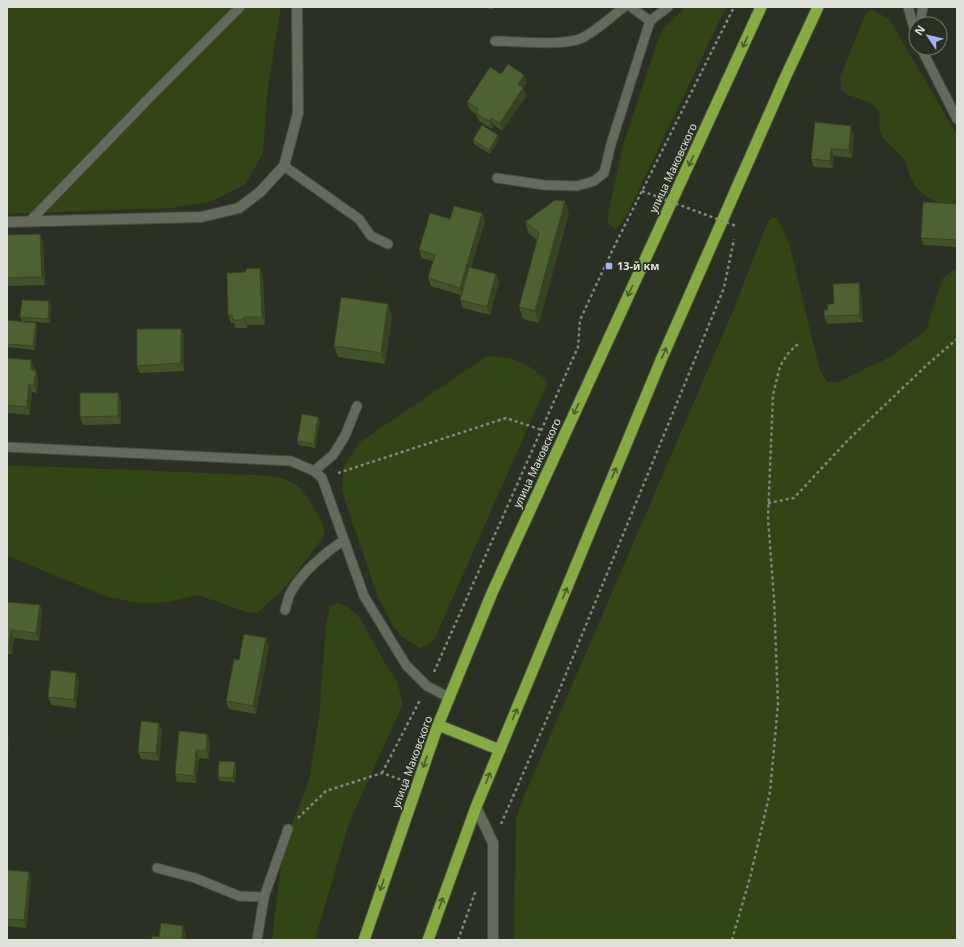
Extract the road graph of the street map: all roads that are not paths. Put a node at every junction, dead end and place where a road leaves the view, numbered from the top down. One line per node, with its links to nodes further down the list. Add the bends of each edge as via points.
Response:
1 (240, 7): 14 (lane)
2 (297, 7): 12 (street, via 298,113)
3 (624, 7): 9 (lane, via 584,38 544,44 530,41)
4 (630, 7): 8 (lane)
5 (668, 7): 8 (lane)
6 (761, 7): 22 (highway, улица Маковского, one-way to 22, via 495,586)
7 (818, 7): 24 (highway, one-way to 7, via 661,360)
8 (650, 22): 13 (lane, via 604,173 594,181 577,186 544,185)
9 (495, 41)
10 (925, 56): 11 (lane)
11 (957, 119)
12 (284, 166): 14 (street, via 260,192 239,208 201,217); 16 (lane, via 359,219 371,236)
13 (497, 178)
14 (30, 221): 15 (street)
15 (7, 222)
16 (388, 244)
17 (357, 406): 19 (lane, via 345,436 333,455)
18 (7, 447): 19 (lane, via 291,462)
19 (314, 471): 20 (lane, via 322,478)
20 (344, 540): 21 (lane, via 326,552 290,592); 22 (lane, via 364,596 406,664 427,686)
21 (285, 610)
22 (450, 698): 23 (highway, улица Маковского)
23 (438, 726): 24 (highway); 30 (highway, улица Маковского, one-way to 30)
24 (500, 750): 25 (highway, one-way to 24)
25 (476, 807): 31 (highway, one-way to 25); 32 (street, via 493,843)
26 (288, 829): 28 (lane)
27 (157, 868): 28 (lane, via 195,878 239,896)
28 (264, 897): 29 (lane)
29 (257, 940)
30 (364, 940)
31 (428, 940)
32 (493, 940)

